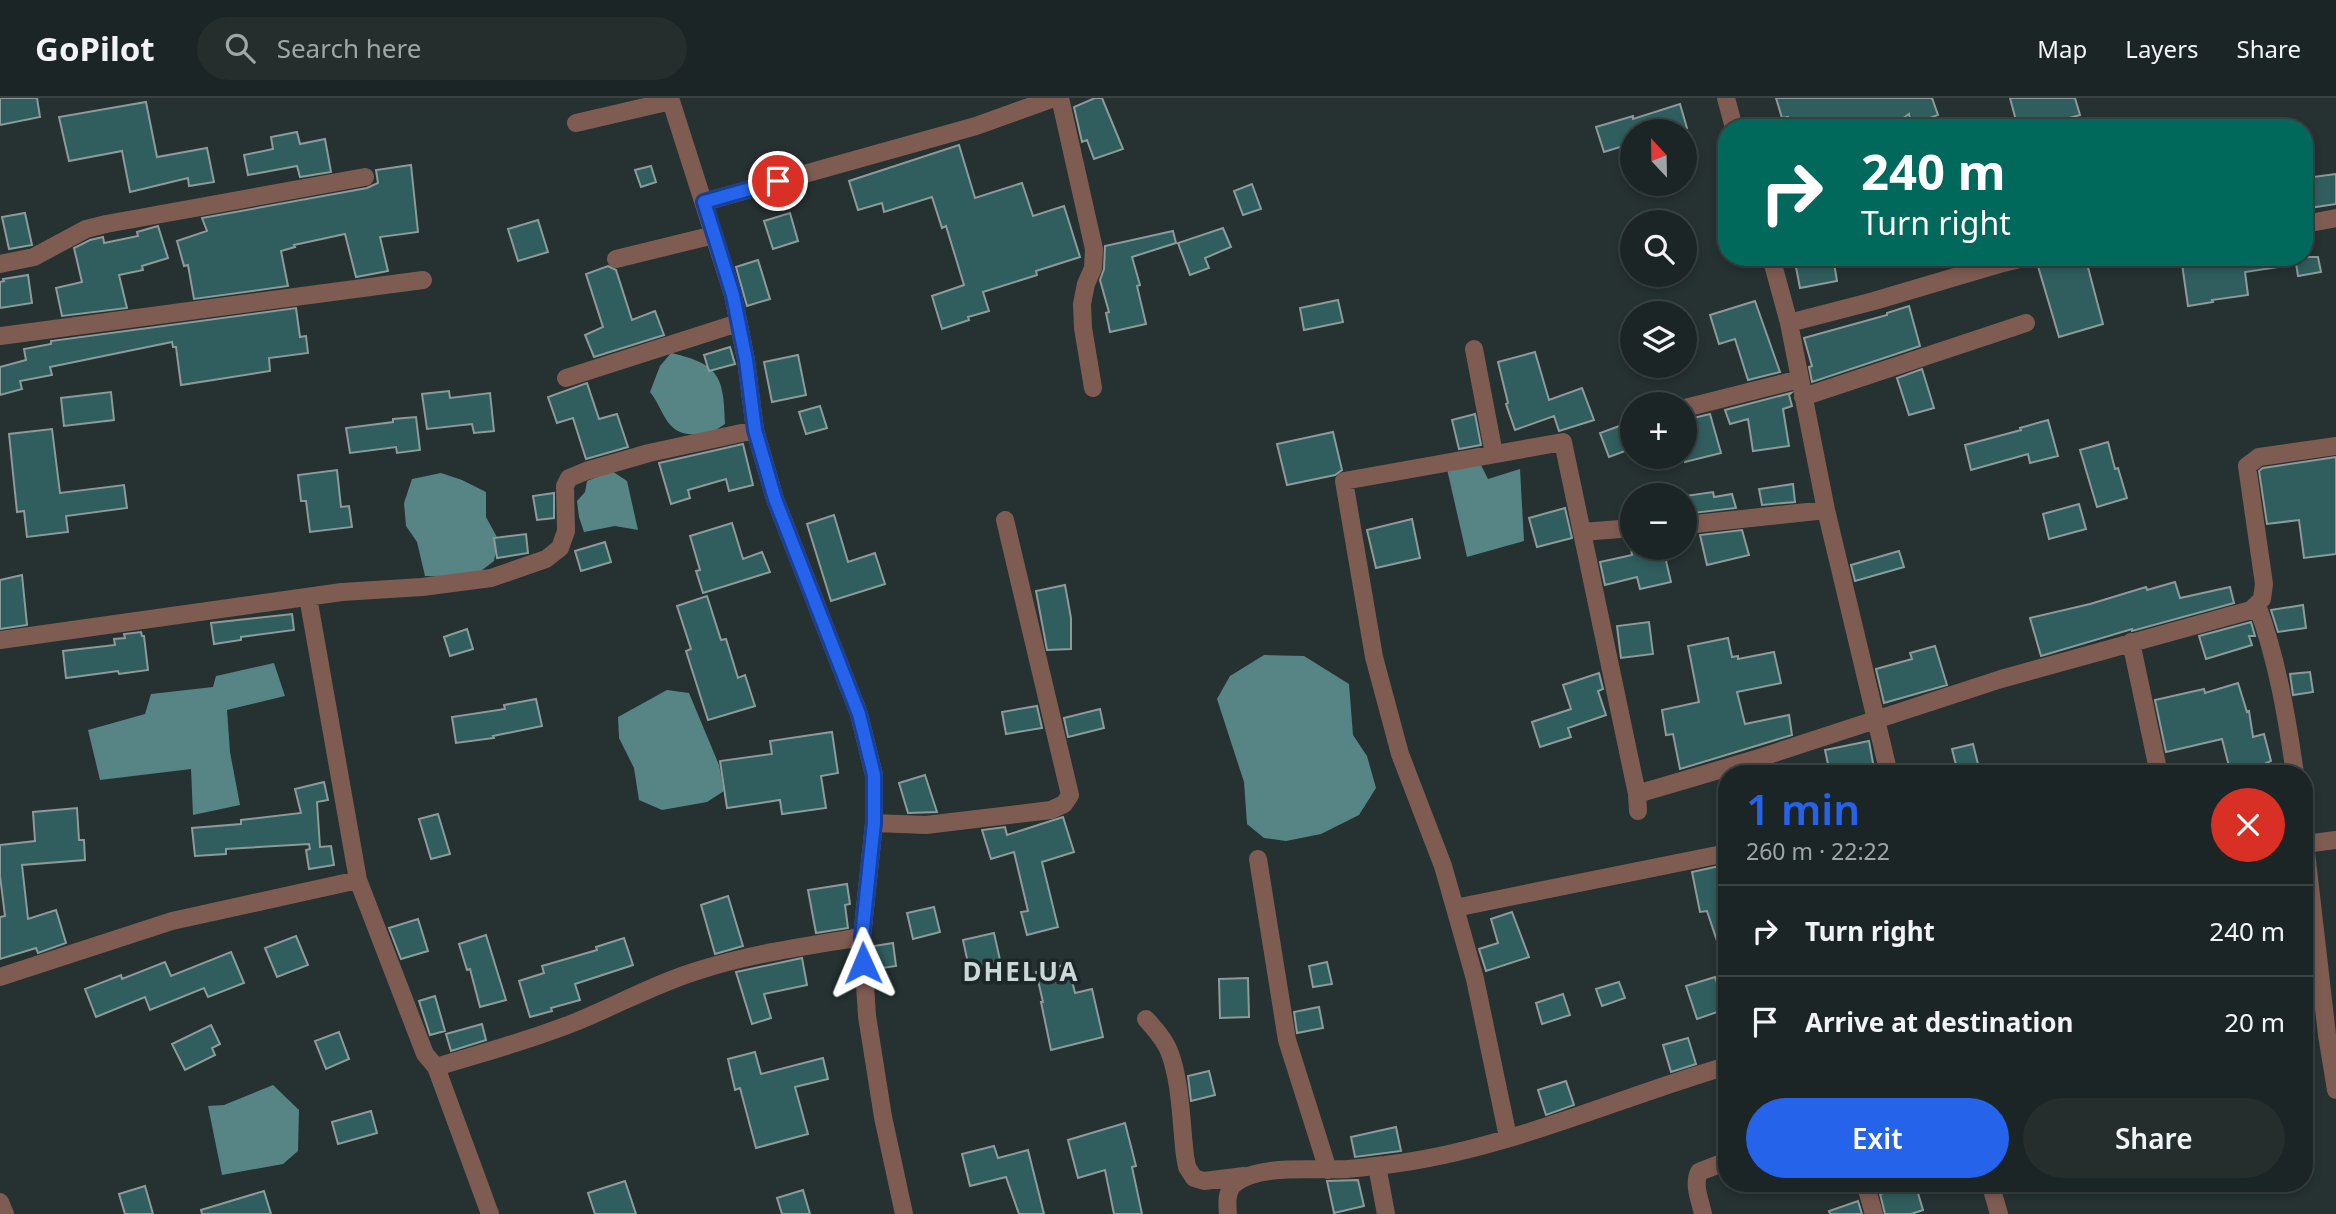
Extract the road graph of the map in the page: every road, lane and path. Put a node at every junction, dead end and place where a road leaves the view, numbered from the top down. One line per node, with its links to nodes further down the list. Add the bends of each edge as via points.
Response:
1 (1054, 98): 8 (street, via 976,126)
2 (1060, 98): 23 (street, via 1094,249 1082,304)
3 (1726, 98): 5 (street)
4 (671, 99): 6 (street); 8 (street)
5 (1732, 119)
6 (576, 123)
7 (365, 177): 13 (street, via 106,223 34,257)
8 (704, 202): 11 (street)
9 (2336, 219): 10 (street)
10 (2313, 223)
11 (714, 235): 12 (street); 17 (street)
12 (616, 259)
13 (0, 264)
14 (1773, 266): 18 (street)
15 (1992, 266): 18 (street)
16 (423, 280): 20 (street)
17 (738, 323): 22 (street); 26 (street)
18 (1789, 323): 24 (street)
19 (2026, 323): 24 (street)
20 (0, 336)
21 (1474, 349): 28 (street)
22 (566, 378)
23 (1093, 388)
24 (1801, 388): 25 (street); 29 (street)
25 (1697, 406)
26 (755, 430): 34 (street, via 649,453 569,478 565,486 566,531 560,548 546,559 491,578); 44 (street, via 775,499 859,714 874,775)
27 (2336, 446): 35 (street, via 2259,457 2247,466 2264,584)
28 (1494, 454): 33 (street, via 1563,442); 50 (street, via 1344,481 1374,657 1400,754)
29 (1826, 510): 31 (street); 38 (street)
30 (1005, 520): 44 (street, via 1070,794 1064,804 1051,810 926,825)
31 (1697, 523)
32 (1620, 529): 33 (street)
33 (1582, 532): 43 (street, via 1638,802)
34 (308, 597): 36 (street); 49 (street)
35 (2257, 605): 37 (street, via 2233,616); 42 (street, via 2279,679)
36 (0, 640)
37 (2131, 642): 38 (street); 41 (street)
38 (1876, 719): 39 (street); 40 (street)
39 (1740, 765)
40 (1887, 765)
41 (2157, 765)
42 (2293, 765)
43 (1718, 773)
44 (874, 823): 52 (street)
45 (2336, 839): 46 (street)
46 (2313, 842)
47 (1718, 855): 50 (street)
48 (1258, 859): 61 (street, via 1287,1040)
49 (358, 880): 53 (street, via 172,921); 55 (street, via 425,1054)
50 (1455, 908): 58 (street)
51 (2313, 914): 57 (street)
52 (862, 937): 55 (street, via 761,952 698,970 575,1022); 68 (street, via 869,1028)
53 (0, 977)
54 (1146, 1019): 62 (street, via 1169,1050 1185,1156 1194,1178)
55 (436, 1067): 67 (street)
56 (1718, 1069): 58 (street)
57 (2336, 1090)
58 (1508, 1137): 60 (street, via 1421,1160)
59 (1718, 1165): 71 (street, via 1699,1172 1696,1178)
60 (1377, 1166): 61 (street); 70 (street)
61 (1328, 1170): 62 (street)
62 (1248, 1176): 69 (street, via 1232,1186 1226,1201)
63 (1868, 1192): 72 (street)
64 (1993, 1192): 73 (street)
65 (0, 1202): 66 (street)
66 (5, 1214)
67 (490, 1214)
68 (904, 1214)
69 (1228, 1214)
70 (1386, 1214)
71 (1703, 1214)
72 (1874, 1214)
73 (1999, 1214)

